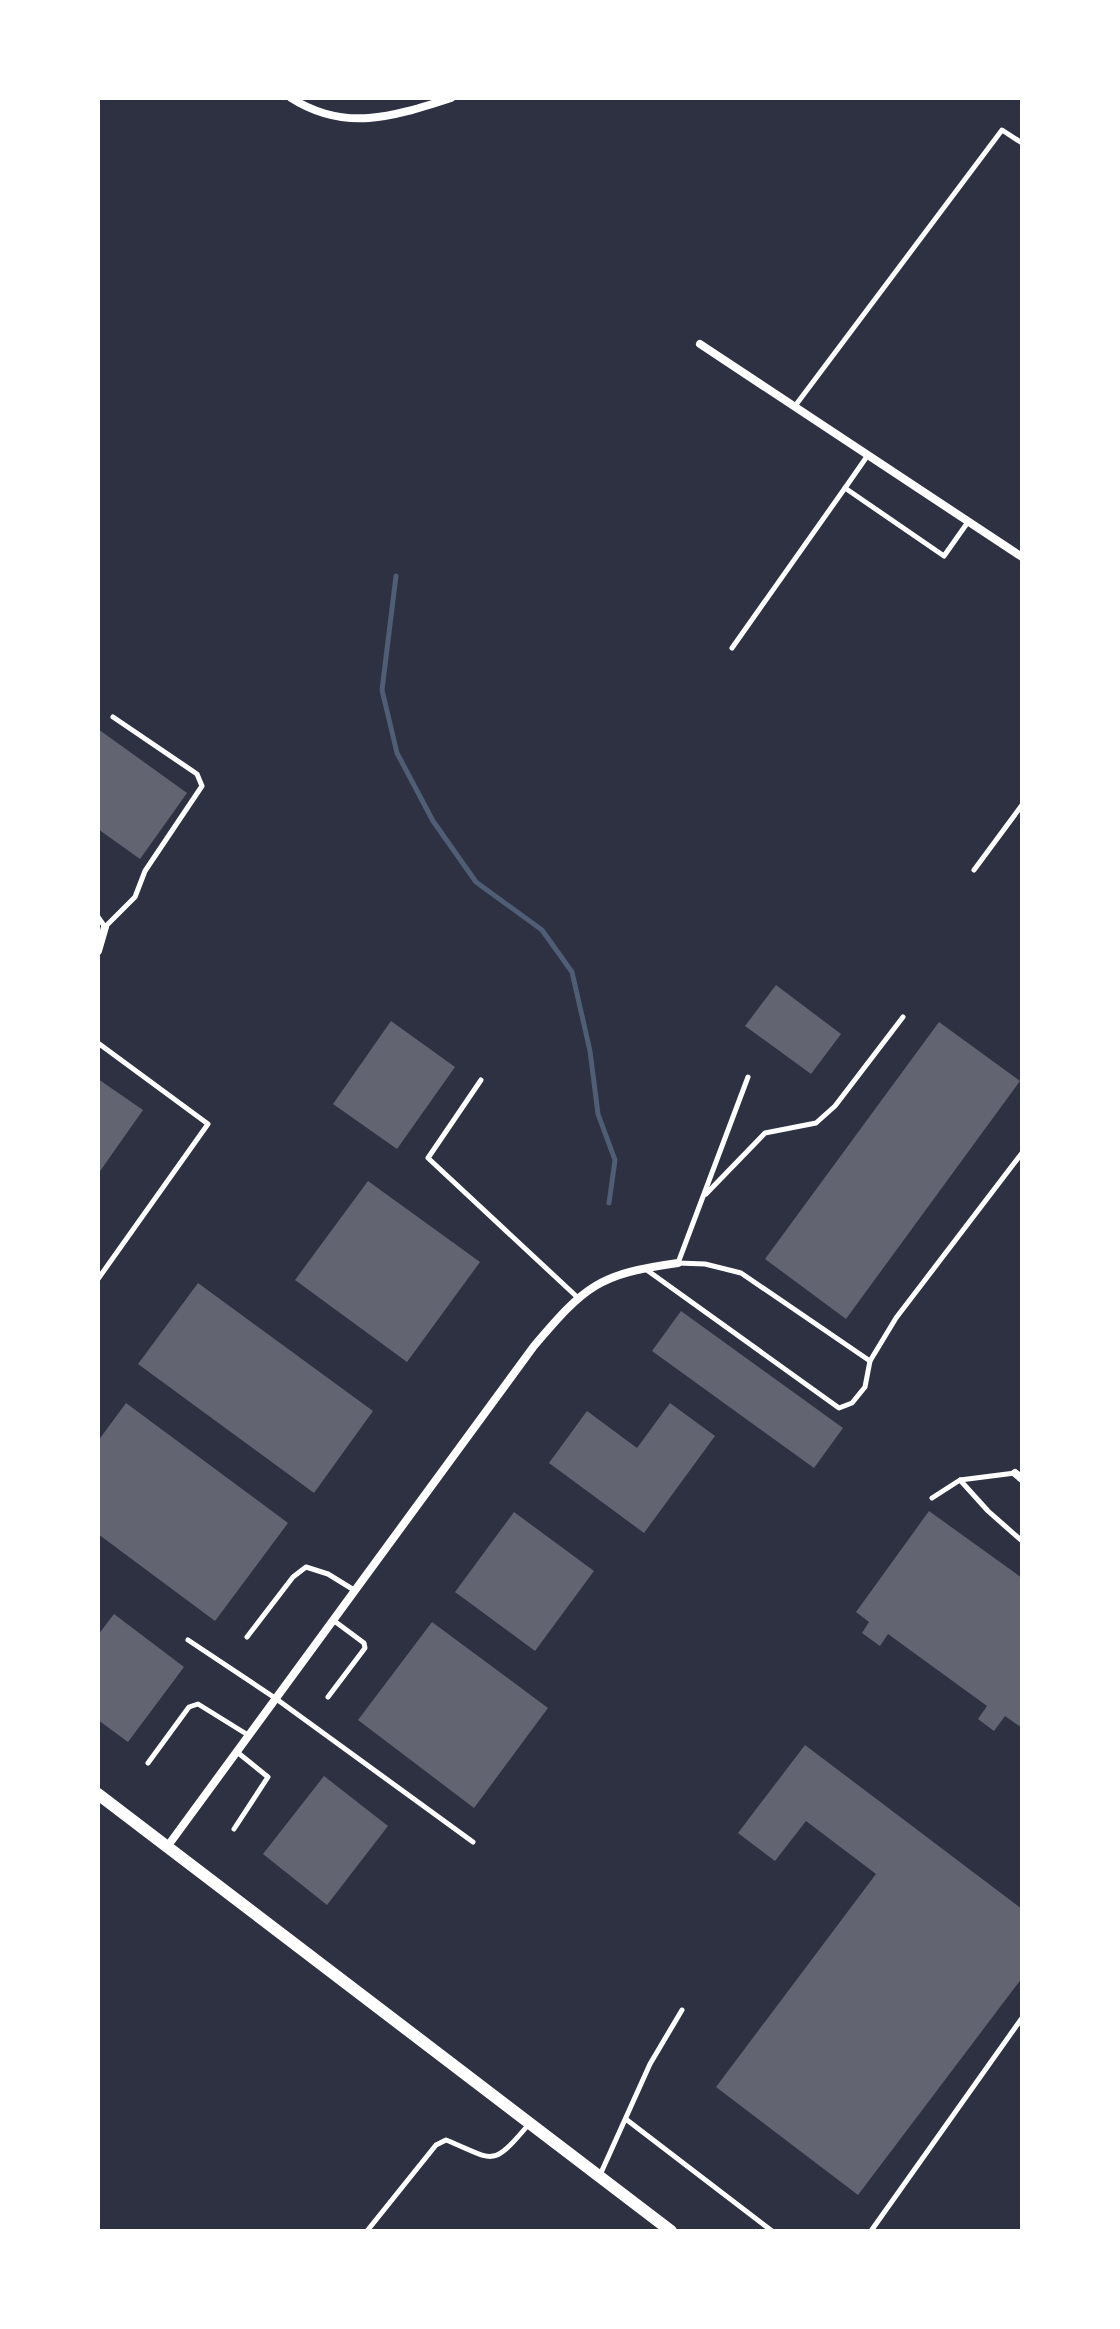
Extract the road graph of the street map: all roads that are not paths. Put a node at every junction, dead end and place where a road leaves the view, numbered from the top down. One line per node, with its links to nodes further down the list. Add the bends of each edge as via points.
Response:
1 (291, 98): 2 (street, via 332,117 390,118)
2 (451, 98)
3 (1022, 143): 5 (lane, via 1002,130)
4 (700, 344): 5 (street)
5 (795, 406): 6 (street)
6 (868, 454): 7 (lane); 8 (street)
7 (845, 488): 8 (lane, via 944,556); 10 (lane)
8 (969, 521): 9 (street)
9 (1022, 557)
10 (732, 648)
11 (113, 717): 15 (lane, via 197,774 202,786 145,871 135,897)
12 (1022, 805): 13 (lane)
13 (974, 870)
14 (98, 917): 15 (lane)
15 (105, 927): 16 (street)
16 (98, 951)
17 (903, 1017): 22 (lane, via 826,1115 816,1123 765,1133)
18 (98, 1043): 25 (lane, via 208,1124)
19 (748, 1077): 22 (lane)
20 (481, 1080): 26 (lane, via 428,1158)
21 (1022, 1153): 27 (lane, via 896,1318)
22 (702, 1198): 23 (lane)
23 (678, 1263): 24 (street); 27 (lane, via 741,1273)
24 (644, 1268): 26 (street, via 602,1279); 27 (lane, via 839,1408 852,1403 865,1387)
25 (98, 1279)
26 (576, 1296): 32 (street)
27 (870, 1361)
28 (1018, 1476): 29 (lane)
29 (960, 1480): 30 (lane); 31 (lane)
30 (932, 1498)
31 (1022, 1541)
32 (354, 1590): 33 (street); 34 (lane, via 306,1567)
33 (332, 1620): 36 (lane, via 365,1648); 37 (street)
34 (247, 1637)
35 (188, 1640): 37 (lane)
36 (328, 1697)
37 (275, 1698): 38 (street); 43 (lane)
38 (248, 1735): 39 (street); 40 (lane, via 198,1704 189,1707)
39 (236, 1751): 42 (lane, via 268,1777); 44 (street)
40 (148, 1763)
41 (98, 1794): 44 (street)
42 (234, 1829)
43 (473, 1842)
44 (167, 1847): 48 (street)
45 (682, 2010): 47 (lane, via 650,2064)
46 (1022, 2018): 53 (lane)
47 (627, 2120): 49 (lane); 52 (lane)
48 (531, 2123): 49 (street); 50 (lane, via 497,2157 480,2157 446,2140 436,2145)
49 (599, 2176): 51 (street)
50 (367, 2231)
51 (671, 2231)
52 (772, 2231)
53 (871, 2231)

